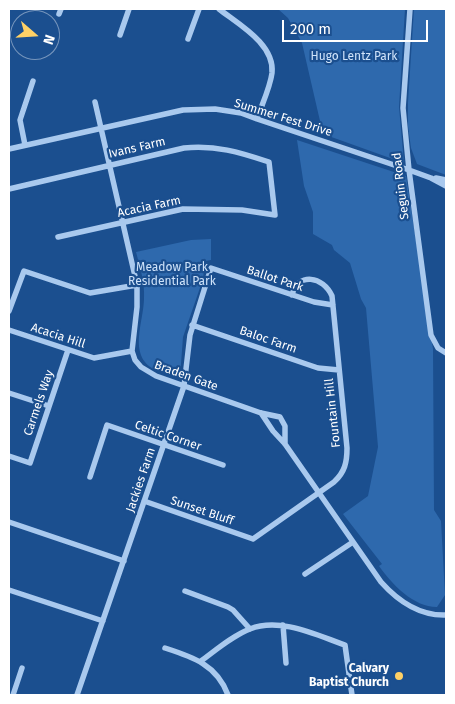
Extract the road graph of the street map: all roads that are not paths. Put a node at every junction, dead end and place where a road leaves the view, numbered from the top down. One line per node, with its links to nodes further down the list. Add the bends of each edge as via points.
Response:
1 (129, 9): 5 (street)
2 (199, 9): 6 (street)
3 (219, 9): 9 (street, via 260,42 270,60 272,75)
4 (410, 9): 14 (street, Seguin Road, via 403,100)
5 (120, 34)
6 (188, 39)
7 (33, 81): 11 (street, via 20,120)
8 (95, 102): 10 (street)
9 (258, 119): 10 (street, Summer Fest Drive, via 197,108); 14 (street, Summer Fest Drive)
10 (101, 127): 11 (street, Summer Fest Drive); 13 (street)
11 (25, 145): 12 (street, Summer Fest Drive)
12 (9, 149)
13 (110, 164): 18 (street, Ivans Farm); 19 (street, Ivans Farm, via 203,146 270,162); 20 (street)
14 (409, 170): 15 (street, Summer Fest Drive); 31 (street, Seguin Road, via 431,335 438,348)
15 (431, 178): 16 (street, Summer Fest Drive); 17 (street, Summer Fest Drive)
16 (446, 180)
17 (446, 186)
18 (9, 188)
19 (275, 215): 20 (street, Acacia Farm, via 242,210 183,209)
20 (123, 222): 21 (street, Acacia Farm); 23 (street)
21 (58, 238)
22 (211, 268): 24 (street, Ballot Park); 27 (street, Jackies Farm)
23 (137, 285): 26 (street, via 90,293 24,271); 30 (street)
24 (292, 295): 25 (street, Ballot Park); 25 (street, Fountain Hill, via 296,284 311,280 324,284 332,296)
25 (333, 305): 32 (street, Fountain Hill)
26 (9, 311)
27 (192, 325): 32 (street, Baloc Farm, via 318,368); 33 (street, Jackies Farm)
28 (9, 330): 29 (street, Acacia Hill)
29 (68, 350): 30 (street, Acacia Hill, via 94,358); 35 (street, Carmels Way)
30 (132, 351): 33 (street, Braden Gate, via 135,360 147,373)
31 (446, 354)
32 (339, 370): 42 (street, Fountain Hill, via 347,458 339,476)
33 (184, 386): 36 (street, Braden Gate); 38 (street, Jackies Farm)
34 (9, 393): 35 (street)
35 (49, 406): 39 (street, Carmels Way, via 30,463)
36 (261, 413): 37 (street, Braden Gate); 37 (street, Braden Gate, via 283,421)
37 (285, 444): 42 (street, Braden Gate)
38 (164, 445): 40 (street, Celtic Corner); 41 (street, Celtic Corner, via 107,425); 43 (street, Jackies Farm)
39 (9, 456)
40 (223, 465)
41 (90, 477)
42 (318, 492): 45 (street, Fountain Hill); 46 (street, Braden Gate)
43 (144, 501): 45 (street, Sunset Bluff); 47 (street, Jackies Farm)
44 (9, 522): 47 (street)
45 (253, 539)
46 (353, 542): 48 (street); 51 (street, Braden Gate, via 381,582 398,598 428,614)
47 (124, 560): 52 (street, Jackies Farm)
48 (306, 574)
49 (9, 590): 52 (street)
50 (185, 591): 54 (street, via 228,607)
51 (446, 615)
52 (103, 621): 60 (street, Jackies Farm)
53 (283, 625): 54 (street); 57 (street); 62 (street, via 345,645)
54 (250, 629): 56 (street)
55 (165, 648): 56 (street)
56 (201, 661): 61 (street, via 221,682)
57 (286, 664)
58 (22, 668): 59 (street)
59 (13, 695)
60 (77, 695)
61 (228, 695)
62 (352, 695)

